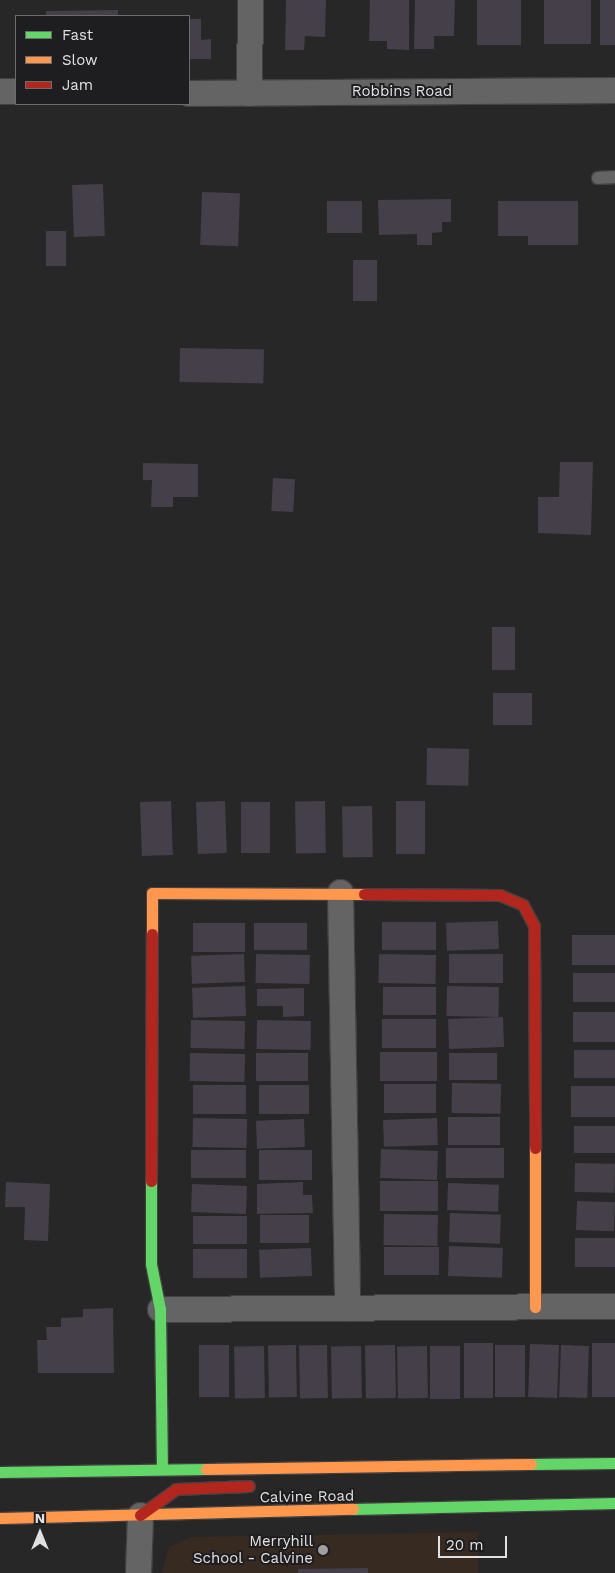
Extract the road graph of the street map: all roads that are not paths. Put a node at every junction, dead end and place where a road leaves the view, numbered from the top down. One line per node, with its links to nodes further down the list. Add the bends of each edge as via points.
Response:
1 (250, 0): 6 (street)
2 (615, 90): 6 (street, Robbins Road)
3 (0, 91): 4 (street)
4 (15, 91)
5 (190, 93): 6 (street, Robbins Road)
6 (249, 93)
7 (615, 177): 8 (lane)
8 (598, 178)
9 (340, 892): 11 (main road, via 500,895 524,905 530,913); 12 (street); 13 (main road, via 152,893 151,1264)
10 (615, 1306): 11 (street)
11 (536, 1307): 12 (street)
12 (347, 1308): 13 (street)
13 (160, 1309): 16 (main road)
14 (615, 1463): 15 (main road, Calvine Road)
15 (443, 1466): 16 (main road, Calvine Road); 18 (main road)
16 (162, 1467): 17 (main road, Calvine Road)
17 (0, 1472)
18 (399, 1480)
19 (265, 1485): 21 (main road, via 176,1489)
20 (615, 1503): 21 (main road, Calvine Road)
21 (140, 1515): 22 (main road, Calvine Road); 23 (street)
22 (0, 1518)
23 (138, 1573)

